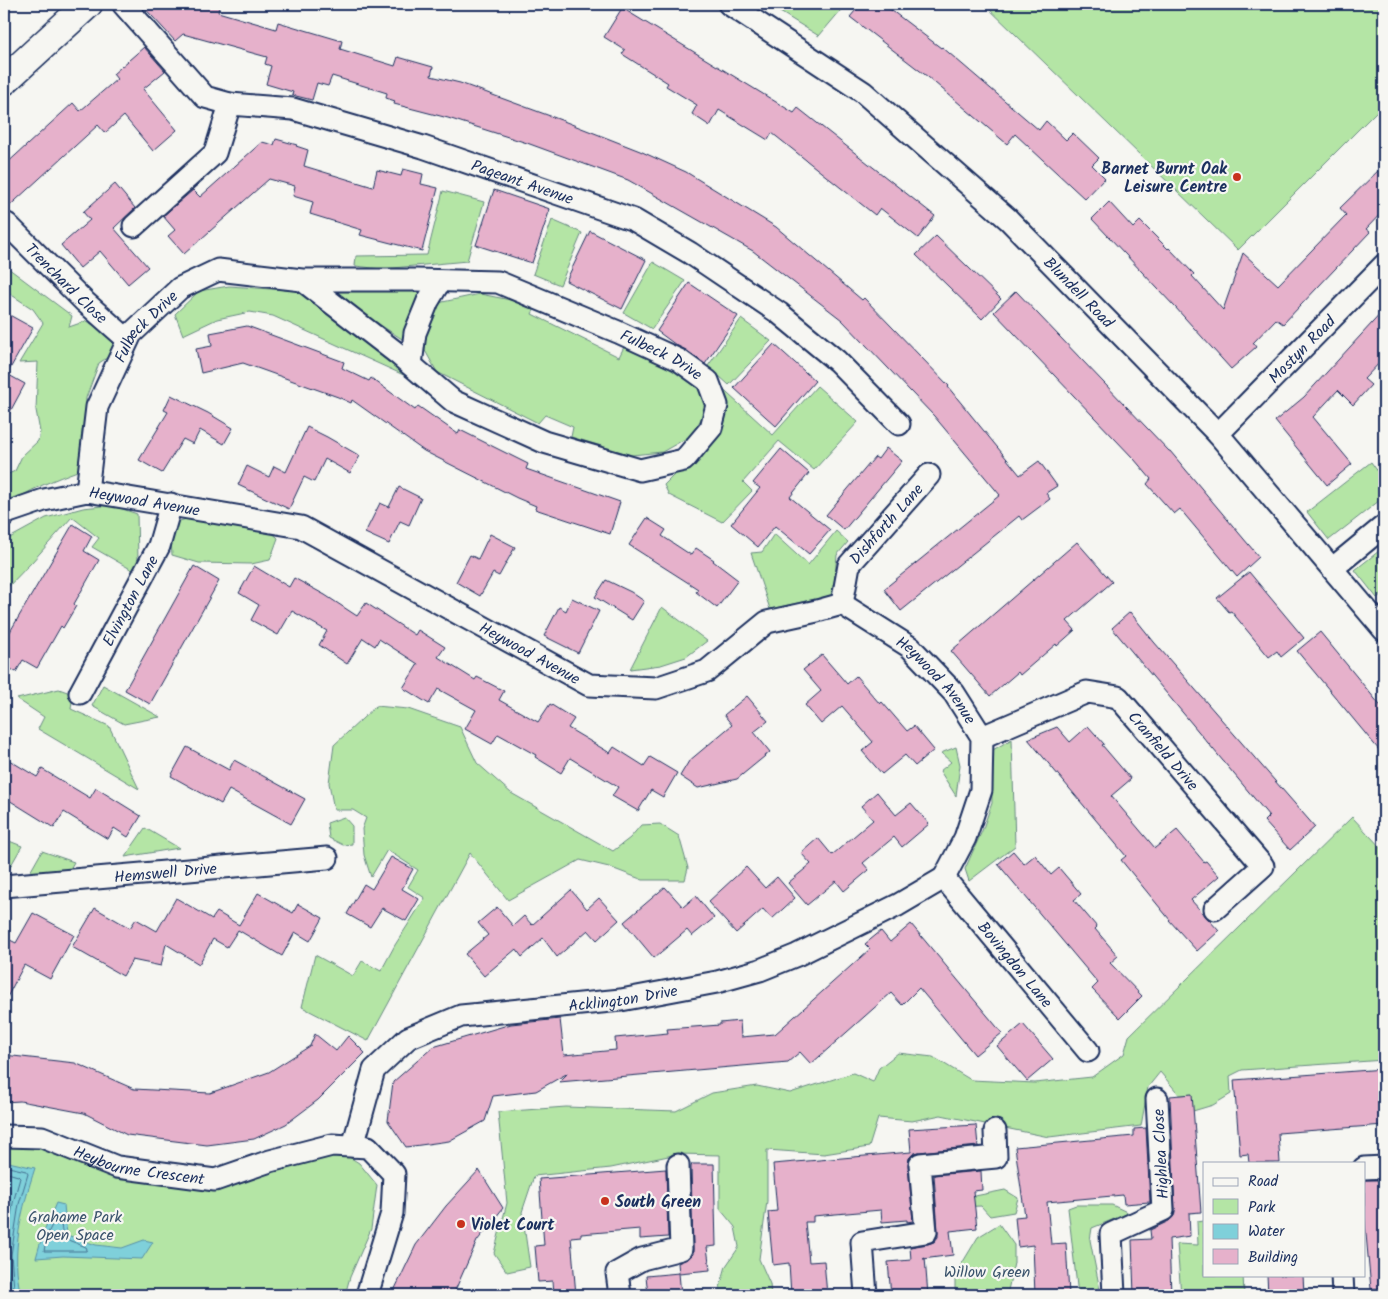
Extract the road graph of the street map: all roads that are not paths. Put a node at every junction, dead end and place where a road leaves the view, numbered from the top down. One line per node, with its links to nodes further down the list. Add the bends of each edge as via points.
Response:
1 (88, 4): 4 (street)
2 (123, 4): 5 (street, Pageant Avenue, via 204,97)
3 (729, 4): 14 (street, Blundell Road, via 863,92 978,193 1015,226)
4 (4, 82)
5 (230, 104): 7 (street, via 215,153); 13 (street, Pageant Avenue, via 293,109 423,147 634,220 779,313 837,361)
6 (7, 224): 11 (street, Trenchard Close)
7 (134, 226)
8 (1384, 265): 14 (street, Mostyn Road)
9 (302, 280): 10 (street, Fulbeck Drive); 11 (street, Fulbeck Drive, via 218,270 180,288); 12 (street, Fulbeck Drive)
10 (440, 281): 12 (street, via 415,333); 12 (street, Fulbeck Drive, via 498,282 679,360 708,381 717,405 711,428 684,460 640,470 544,442 462,405)
11 (128, 340): 16 (street, Fulbeck Drive, via 96,407)
12 (411, 365)
13 (898, 424)
14 (1218, 434): 20 (street, Blundell Road)
15 (929, 475): 21 (street, Dishforth Lane, via 849,565)
16 (87, 491): 17 (street, Heywood Avenue); 18 (street, Heywood Avenue, via 44,500)
17 (171, 504): 21 (street, Heywood Avenue, via 301,527 589,685 656,688 707,670 767,622); 23 (street, Elvington Lane, via 159,546)
18 (4, 516)
19 (1384, 526): 20 (street)
20 (1332, 568): 22 (street, Blundell Road)
21 (842, 604): 24 (street, Heywood Avenue, via 910,647 954,693)
22 (1384, 630)
23 (80, 692)
24 (982, 737): 26 (street, Heywood Avenue, via 981,790 965,838); 28 (street, Cranfield Drive, via 1087,692 1118,697 1263,866)
25 (327, 858): 27 (street, Hemswell Drive)
26 (944, 878): 29 (street, Bovingdon Lane); 33 (street, Acklington Drive, via 898,905 760,970 717,982 621,1000 461,1016 408,1038 374,1070)
27 (4, 886)
28 (1215, 909)
29 (1088, 1051)
30 (1157, 1099): 41 (street, Highlea Close, via 1164,1210 1111,1234)
31 (995, 1131): 40 (street, via 996,1157 920,1164 926,1232 862,1242)
32 (4, 1136): 33 (street, Heybourne Crescent, via 42,1136 117,1167 215,1180 332,1145)
33 (353, 1146): 38 (street, Heybourne Crescent, via 368,1147 394,1174 392,1213)
34 (678, 1165): 39 (street, via 681,1249 642,1258 617,1272)
35 (1384, 1167): 36 (street)
36 (1366, 1168)
37 (1342, 1276): 42 (street)
38 (366, 1295)
39 (620, 1295)
40 (866, 1295)
41 (1114, 1295)
42 (1343, 1295)

